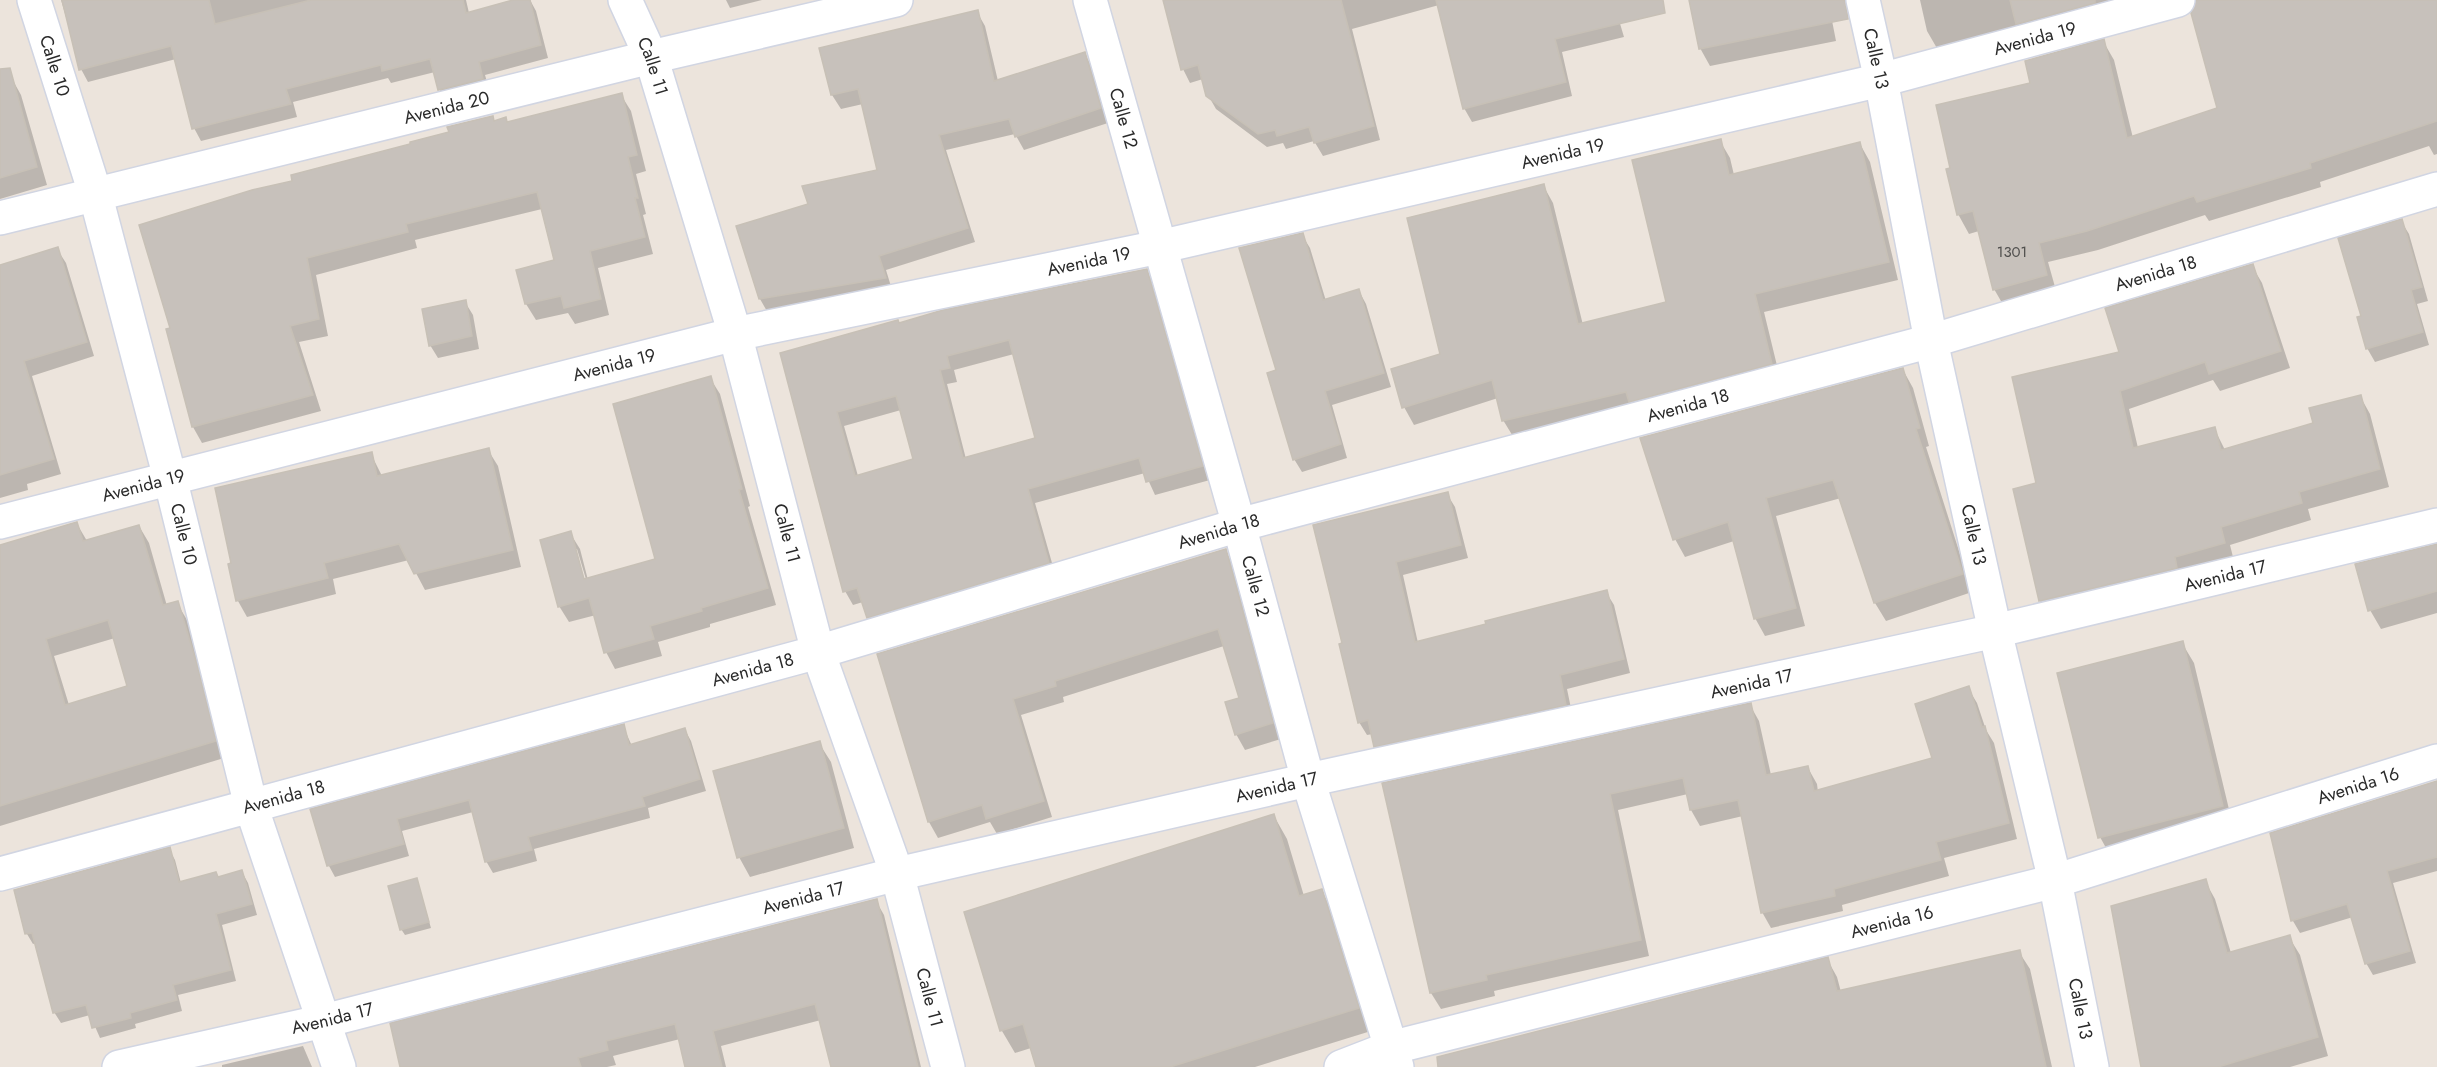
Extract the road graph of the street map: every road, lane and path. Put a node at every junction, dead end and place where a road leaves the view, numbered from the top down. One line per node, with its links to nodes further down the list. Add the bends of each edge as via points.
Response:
1 (34, 0): 10 (street, Calle 10)
2 (625, 0): 7 (street, Calle 11)
3 (896, 0): 7 (street, Avenida 20)
4 (1090, 0): 12 (street, Calle 12)
5 (1863, 0): 8 (street, Calle 13)
6 (2178, 0): 8 (street, Avenida 19)
7 (651, 57): 10 (street, Avenida 20); 13 (street, Calle 11)
8 (1881, 80): 12 (street, Avenida 19); 14 (street, Calle 13)
9 (2437, 189): 14 (street, Avenida 18)
10 (95, 193): 11 (street, Avenida 20); 15 (street, Calle 10)
11 (0, 218)
12 (1159, 247): 13 (street, Avenida 19); 17 (street, Calle 12)
13 (735, 334): 15 (street, Avenida 19); 20 (street, Calle 11)
14 (1931, 341): 17 (street, Avenida 18); 19 (street, Calle 13)
15 (170, 478): 16 (street, Avenida 19); 23 (street, Calle 10)
16 (0, 522)
17 (1239, 525): 20 (street, Avenida 18); 22 (street, Calle 12)
18 (2437, 525): 19 (street, Avenida 17)
19 (1995, 631): 22 (street, Avenida 17); 26 (street, Calle 13)
20 (818, 652): 23 (street, Avenida 18); 25 (street, Calle 11)
21 (2437, 761): 26 (street, Avenida 16)
22 (1308, 780): 25 (street, Avenida 17); 28 (street, Calle 12)
23 (251, 806): 24 (street, Avenida 18); 27 (street, Calle 10)
24 (0, 874)
25 (897, 874): 27 (street, Avenida 17); 31 (street, Calle 11)
26 (2055, 881): 28 (street, Avenida 16); 33 (street, Calle 13)
27 (324, 1021): 29 (street, Avenida 17); 30 (street, Calle 10)
28 (1394, 1058): 32 (street, Avenida 16)
29 (119, 1067)
30 (339, 1067)
31 (948, 1067)
32 (1341, 1067)
33 (2092, 1067)

